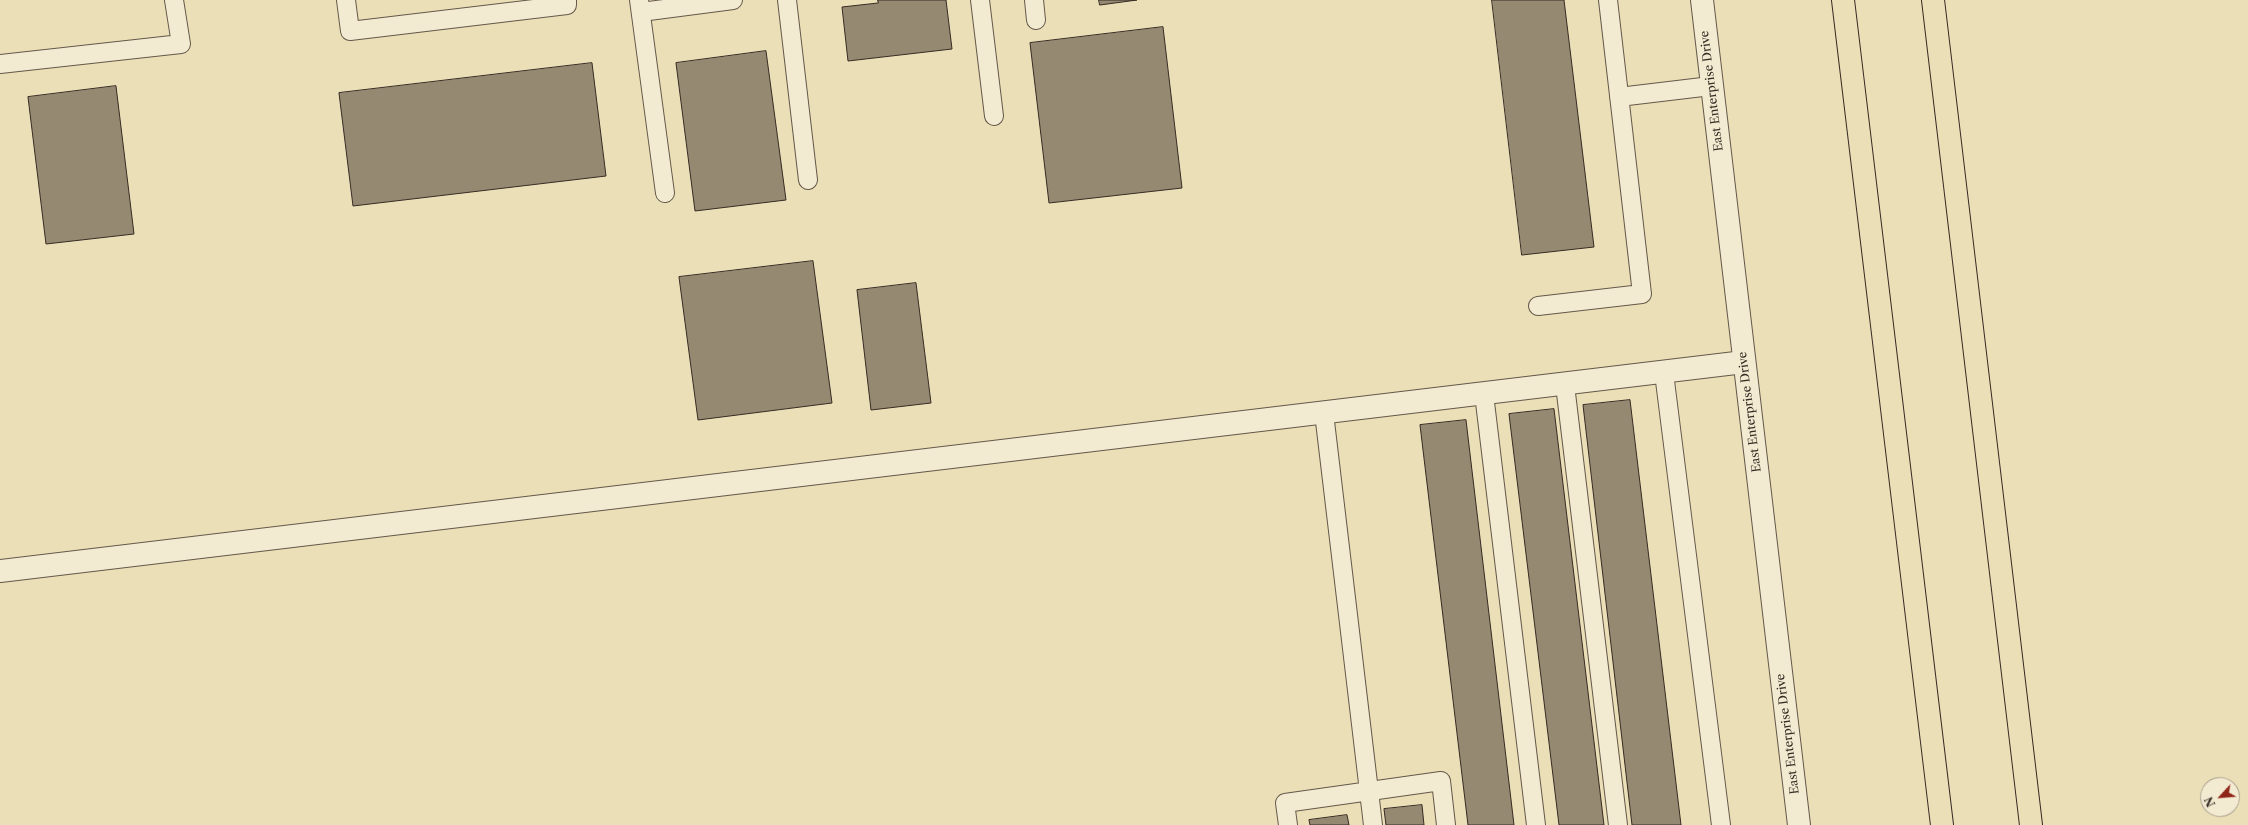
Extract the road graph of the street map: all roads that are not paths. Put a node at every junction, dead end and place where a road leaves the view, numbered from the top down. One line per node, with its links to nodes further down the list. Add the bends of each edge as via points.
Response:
1 (174, 0): 14 (lane, via 181,44)
2 (346, 0): 3 (lane, via 350,31 567,5)
3 (567, 0)
4 (733, 0): 12 (lane)
5 (787, 0): 18 (lane)
6 (980, 0): 17 (lane)
7 (1034, 0): 13 (lane)
8 (1608, 0): 16 (lane)
9 (1702, 0): 15 (street, East Enterprise Drive)
10 (1843, 0): 35 (highway)
11 (1933, 0): 36 (highway)
12 (640, 6): 19 (lane)
13 (1036, 20)
14 (0, 64)
15 (1712, 86): 16 (lane); 21 (street, East Enterprise Drive)
16 (1619, 97): 20 (lane, via 1642,294)
17 (994, 116)
18 (808, 180)
19 (665, 192)
20 (1538, 306)
21 (1744, 362): 22 (street); 34 (street, East Enterprise Drive)
22 (1664, 373): 23 (street); 33 (lane)
23 (1565, 385): 24 (street); 32 (lane)
24 (1484, 394): 25 (street); 31 (lane)
25 (1324, 413): 26 (street); 27 (lane)
26 (0, 571)
27 (1369, 792): 28 (lane, via 1285,803); 29 (lane); 30 (lane, via 1441,781)
28 (1288, 825)
29 (1373, 825)
30 (1446, 825)
31 (1536, 825)
32 (1618, 825)
33 (1721, 825)
34 (1799, 825)
35 (1942, 825)
36 (2031, 825)

